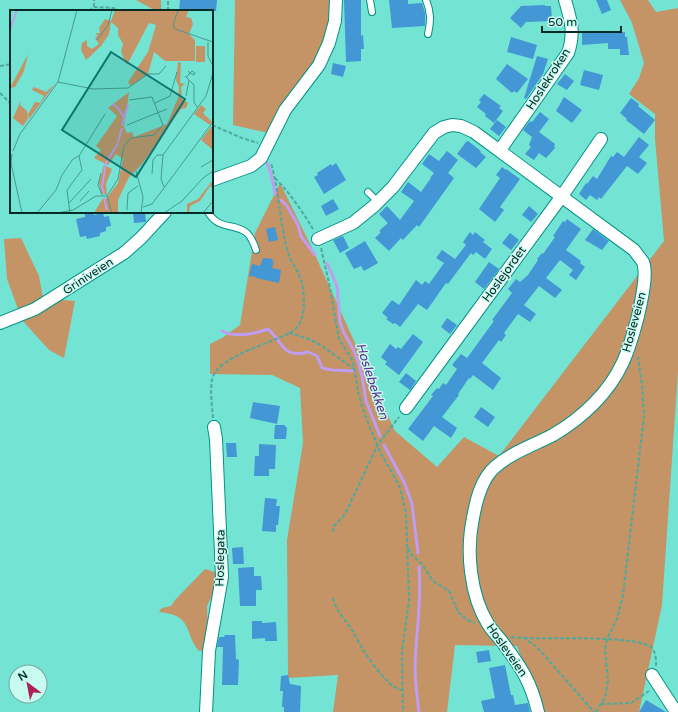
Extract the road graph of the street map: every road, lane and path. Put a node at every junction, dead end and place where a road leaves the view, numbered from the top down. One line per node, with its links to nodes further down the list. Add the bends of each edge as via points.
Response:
1 (94, 0): 6 (path)
2 (336, 0): 17 (street, via 335,22 320,65 285,110)
3 (370, 0): 9 (lane)
4 (426, 0): 10 (lane, via 431,21)
5 (565, 0): 18 (street, Hoslekroken, via 572,28 568,53)
6 (94, 7): 7 (path); 8 (path)
7 (90, 10)
8 (115, 10)
9 (372, 12)
10 (428, 34)
11 (10, 64): 12 (path)
12 (0, 66)
13 (0, 93): 14 (path)
14 (10, 103)
15 (213, 125): 17 (path)
16 (601, 139): 21 (street, Hoslejordet)
17 (267, 148): 19 (street, via 261,158 251,166)
18 (500, 150): 21 (street, Hosleveien); 22 (street, Hosleveien, via 461,126 444,127 434,133 393,187)
19 (213, 180)
20 (368, 192): 22 (lane)
21 (562, 196): 29 (street, Hosleveien, via 634,250 642,262 645,272 643,291); 31 (street, Hoslejordet)
22 (378, 202): 25 (street, Hosleveien, via 353,223)
23 (164, 213): 27 (street, Griniveien, via 124,253 36,309)
24 (209, 213): 26 (lane, via 218,223 246,232)
25 (318, 239): 28 (path, via 304,213 275,178 287,250 303,286 303,314 297,328); 30 (path, via 339,339 353,361)
26 (256, 250)
27 (0, 323)
28 (289, 333): 30 (path, via 322,346); 32 (path, via 236,357 214,374)
29 (632, 339): 37 (street, Hosleveien, via 623,362 594,404 553,435 495,467 485,480 473,519 470,563 478,602); 39 (path, via 639,362 644,416 623,595 617,619)
30 (355, 370): 33 (path, via 361,402)
31 (406, 408): 33 (path)
32 (214, 427): 44 (street, Hoslegata, via 222,577 209,651)
33 (378, 444): 34 (path, via 349,506 334,526); 35 (path, via 400,488 406,513)
34 (333, 532)
35 (407, 547): 37 (path, via 433,581 449,591 458,612 467,620 482,625); 42 (path, via 409,600 402,652)
36 (333, 598): 42 (path, via 335,606 367,656 388,681 398,690)
37 (488, 624): 40 (street, Hosleveien)
38 (524, 638): 39 (path); 40 (path, via 513,636); 47 (path, via 537,647)
39 (607, 639): 41 (path, via 637,642 652,649 656,655); 43 (path, via 605,649 608,681)
40 (502, 641): 46 (street, Hosleveien, via 526,675)
41 (655, 680): 43 (path, via 631,703); 48 (street)
42 (402, 690): 45 (path)
43 (601, 704): 47 (path)
44 (206, 712)
45 (403, 712)
46 (538, 712)
47 (595, 712)
48 (676, 712)

